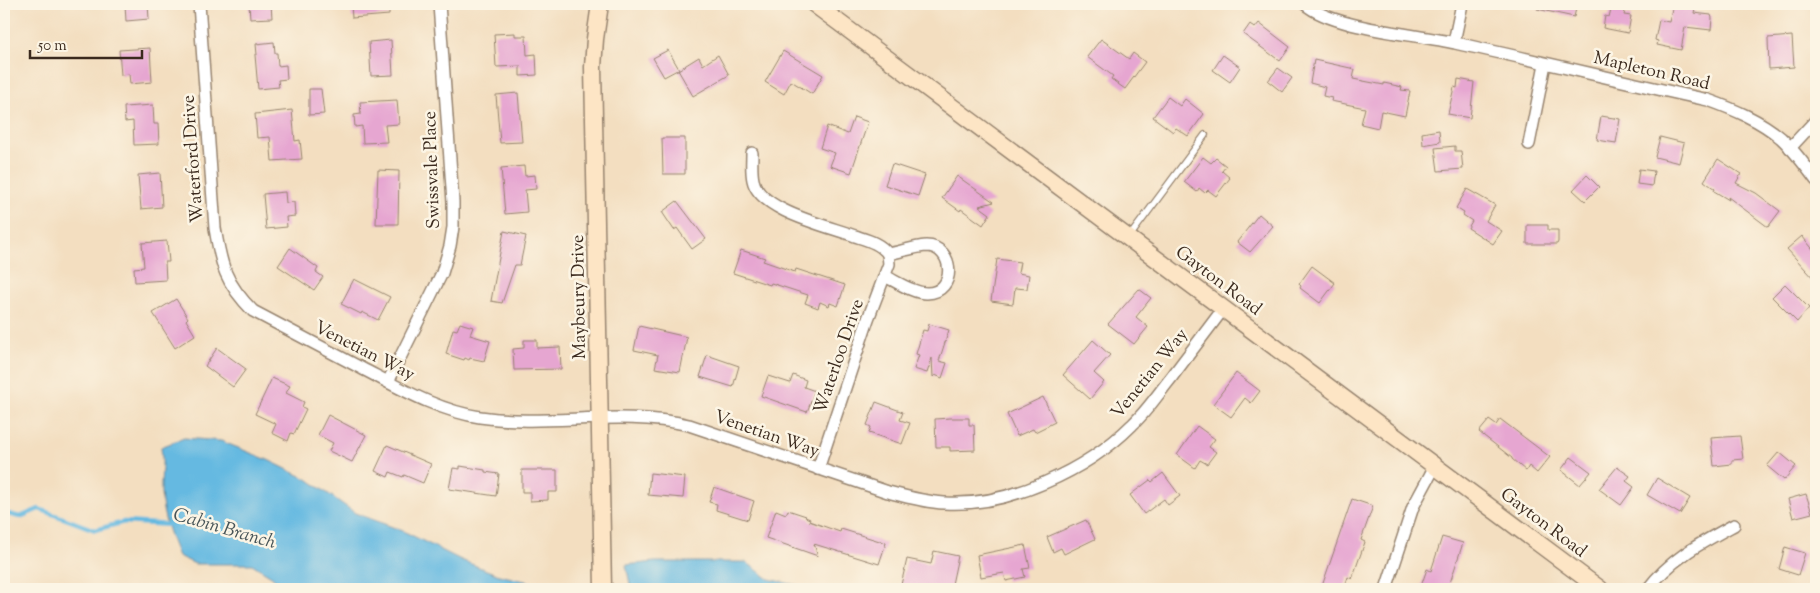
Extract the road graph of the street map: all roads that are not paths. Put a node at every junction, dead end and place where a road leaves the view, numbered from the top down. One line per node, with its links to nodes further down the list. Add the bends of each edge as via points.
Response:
1 (198, 4): 18 (street, Waterford Drive, via 215,228 221,264 229,282)
2 (439, 4): 20 (street, Swissvale Place, via 453,227 442,273)
3 (600, 4): 21 (street, Maybeury Drive, via 594,67)
4 (814, 4): 15 (street, Gayton Road)
5 (1305, 4): 7 (street, Mapleton Road, via 1347,24)
6 (1462, 4): 7 (street)
7 (1454, 42): 8 (street, Mapleton Road)
8 (1545, 64): 11 (street); 12 (street, Mapleton Road, via 1708,100 1760,123)
9 (1816, 120): 12 (street)
10 (1205, 135): 15 (lane)
11 (1529, 144)
12 (1790, 148): 14 (street, Mapleton Road)
13 (752, 153): 16 (street, via 753,181 770,202 797,216 869,240)
14 (1816, 180)
15 (1129, 238): 19 (street, Gayton Road)
16 (888, 254): 17 (street, Waterloo Drive); 17 (street, via 926,246 936,248 948,261 950,272 942,287 925,293)
17 (885, 276): 23 (street, Waterloo Drive)
18 (246, 304): 20 (street, Venetian Way, via 253,311)
19 (1224, 309): 22 (street, Gayton Road); 23 (street, Venetian Way, via 1132,425 1091,457 1034,487 988,500 921,501)
20 (388, 382): 21 (street, Venetian Way, via 440,406 480,417 508,420)
21 (600, 419): 23 (street, Venetian Way, via 640,418 689,425); 25 (street, Maybeury Drive)
22 (1435, 466): 26 (street, via 1413,508); 27 (street, Gayton Road)
23 (818, 469)
24 (1734, 525): 28 (street, via 1680,556)
25 (603, 589)
26 (1386, 589)
27 (1600, 589)
28 (1648, 589)

